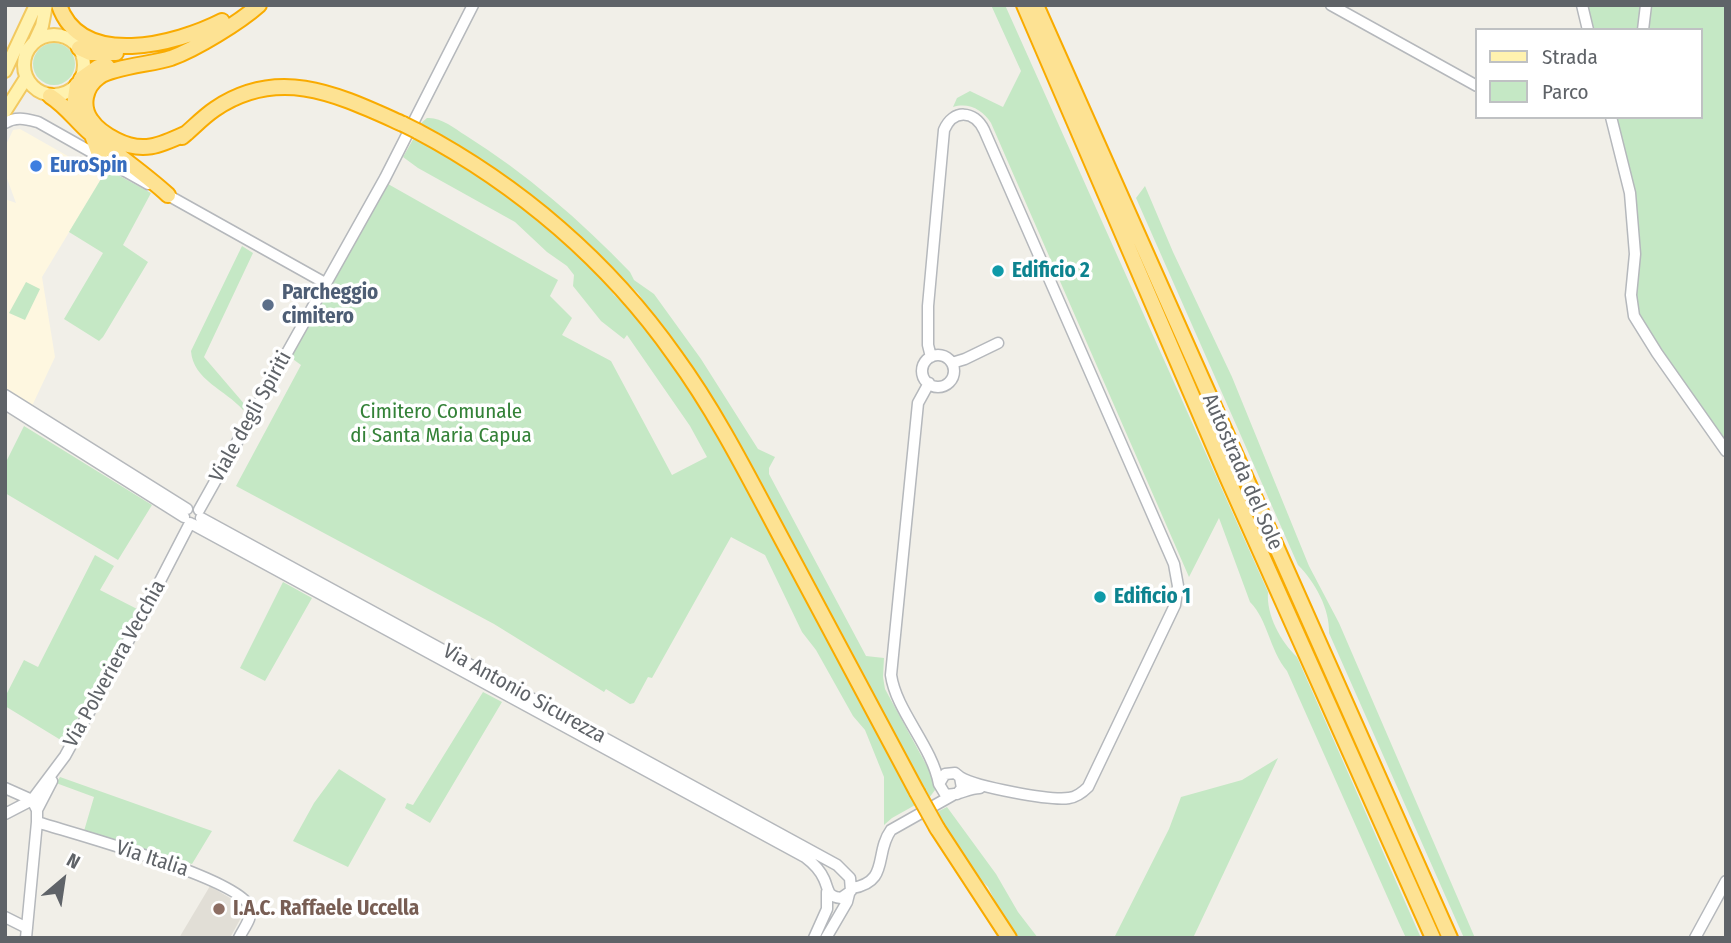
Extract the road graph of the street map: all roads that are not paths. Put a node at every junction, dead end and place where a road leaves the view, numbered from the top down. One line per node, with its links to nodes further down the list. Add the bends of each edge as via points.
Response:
1 (247, 5): 14 (highway, via 208,28)
2 (259, 5): 16 (highway, via 245,18 174,57)
3 (473, 5): 30 (street, Viale degli Spiriti)
4 (1024, 5): 60 (highway, Autostrada del Sole, via 1221,465)
5 (1036, 5): 61 (highway, Autostrada del Sole)
6 (1331, 5): 20 (street)
7 (1582, 5): 10 (street)
8 (1646, 5): 11 (street)
9 (47, 6): 12 (main road, via 52,24); 13 (main road); 14 (highway, via 87,38 108,46); 17 (main road)
10 (1588, 28)
11 (1643, 28)
12 (66, 37): 13 (main road, via 50,35); 15 (main road)
13 (34, 42): 18 (main road, via 25,56)
14 (147, 44): 15 (highway, via 110,53)
15 (79, 48): 19 (main road, via 84,64)
16 (146, 65): 19 (highway, via 98,67); 26 (highway, via 100,76 92,84 85,100 91,121 134,148 158,146)
17 (5, 71)
18 (26, 78): 21 (main road); 22 (main road)
19 (79, 82): 21 (main road, via 65,94); 23 (highway)
20 (1476, 85)
21 (46, 95): 22 (main road, via 28,97); 23 (highway, via 61,102)
22 (7, 109)
23 (76, 119): 27 (highway)
24 (1612, 119): 37 (street, via 1630,193 1634,316)
25 (5, 123): 28 (street, via 25,118 38,122)
26 (187, 133): 27 (highway, via 152,154 128,152); 59 (highway, bridge, via 215,109 264,88 291,86 332,95 417,131 487,173 589,255 676,356 743,466 937,828)
27 (96, 137): 28 (highway); 29 (highway)
28 (100, 157): 29 (street)
29 (168, 195): 30 (street)
30 (325, 283): 38 (street, Viale degli Spiriti)
31 (998, 342): 33 (street)
32 (931, 357): 33 (street, via 940,355); 34 (street, via 923,369); 42 (street, via 928,306 944,130 953,117 964,114 976,119 984,130 1174,564 1178,586 1175,605 1088,787 1063,799)
33 (952, 363): 34 (street, via 954,373 949,382)
34 (929, 383): 39 (street, via 918,403 891,675)
35 (5, 395): 38 (street)
36 (5, 404): 38 (street)
37 (1726, 451)
38 (192, 517): 45 (street, Via Polveriera Vecchia, via 143,614); 49 (street, Via Antonio Sicurezza, via 799,844); 51 (street, Via Antonio Sicurezza, via 805,858)
39 (931, 759): 40 (street); 41 (street)
40 (956, 775): 41 (street, via 942,776); 42 (street); 44 (street, via 962,788)
41 (939, 786): 44 (street, via 945,794); 46 (street)
42 (988, 787): 44 (street)
43 (7, 789): 45 (street); 47 (street)
44 (955, 794): 46 (street)
45 (34, 805): 47 (street); 48 (street)
46 (932, 806): 52 (street, via 891,830 876,876)
47 (8, 812)
48 (37, 822): 54 (street); 55 (street, Via Italia, via 196,873 242,897 251,916)
49 (844, 873): 51 (street, via 835,873); 52 (street, Via Antonio Sicurezza, via 850,878)
50 (1726, 881): 62 (street)
51 (827, 887): 52 (street, via 837,898); 57 (street, via 827,909)
52 (850, 891): 58 (street)
53 (5, 917): 54 (street)
54 (26, 933)
55 (240, 935): 56 (street)
56 (252, 938)
57 (814, 938)
58 (826, 938)
59 (1009, 938)
60 (1433, 938)
61 (1450, 938)
62 (1695, 938)

